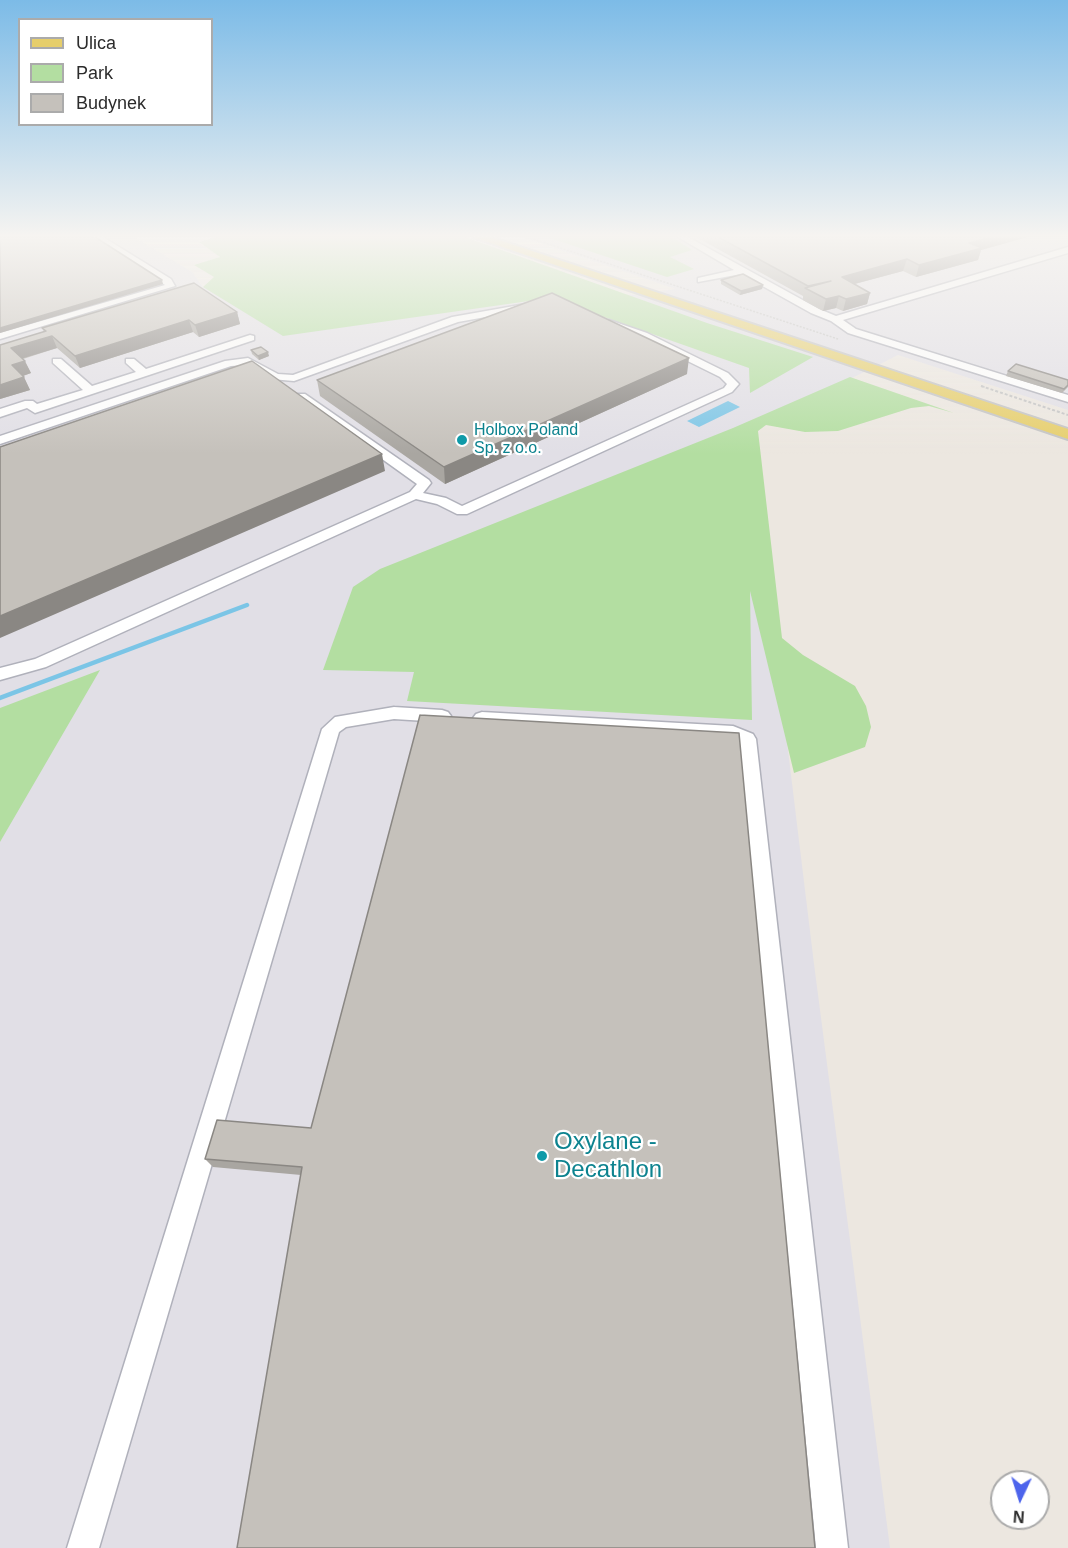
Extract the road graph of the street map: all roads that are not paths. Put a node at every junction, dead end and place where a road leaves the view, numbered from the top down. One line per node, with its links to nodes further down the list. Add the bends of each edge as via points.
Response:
1 (91, 309): 8 (lane)
2 (510, 309): 13 (lane, via 456,319 294,378)
3 (695, 309): 17 (main road)
4 (812, 309): 6 (lane)
5 (868, 309): 6 (lane)
6 (835, 319): 15 (lane, via 852,331)
7 (601, 321): 19 (lane, via 643,335 724,375 733,384 728,390 462,511)
8 (0, 336)
9 (250, 338): 12 (lane)
10 (57, 361): 14 (lane)
11 (130, 362): 12 (lane)
12 (144, 373): 14 (lane)
13 (275, 377): 18 (lane, via 248,361 229,363); 19 (lane, via 424,483)
14 (91, 391): 16 (lane, via 35,409 29,403)
15 (1068, 399)
16 (0, 413)
17 (1068, 434)
18 (0, 440)
19 (415, 495): 20 (lane, via 40,663)
20 (0, 674)
21 (83, 1548): 22 (lane, via 332,729 341,721 394,713 733,732 747,739)
22 (832, 1548)

